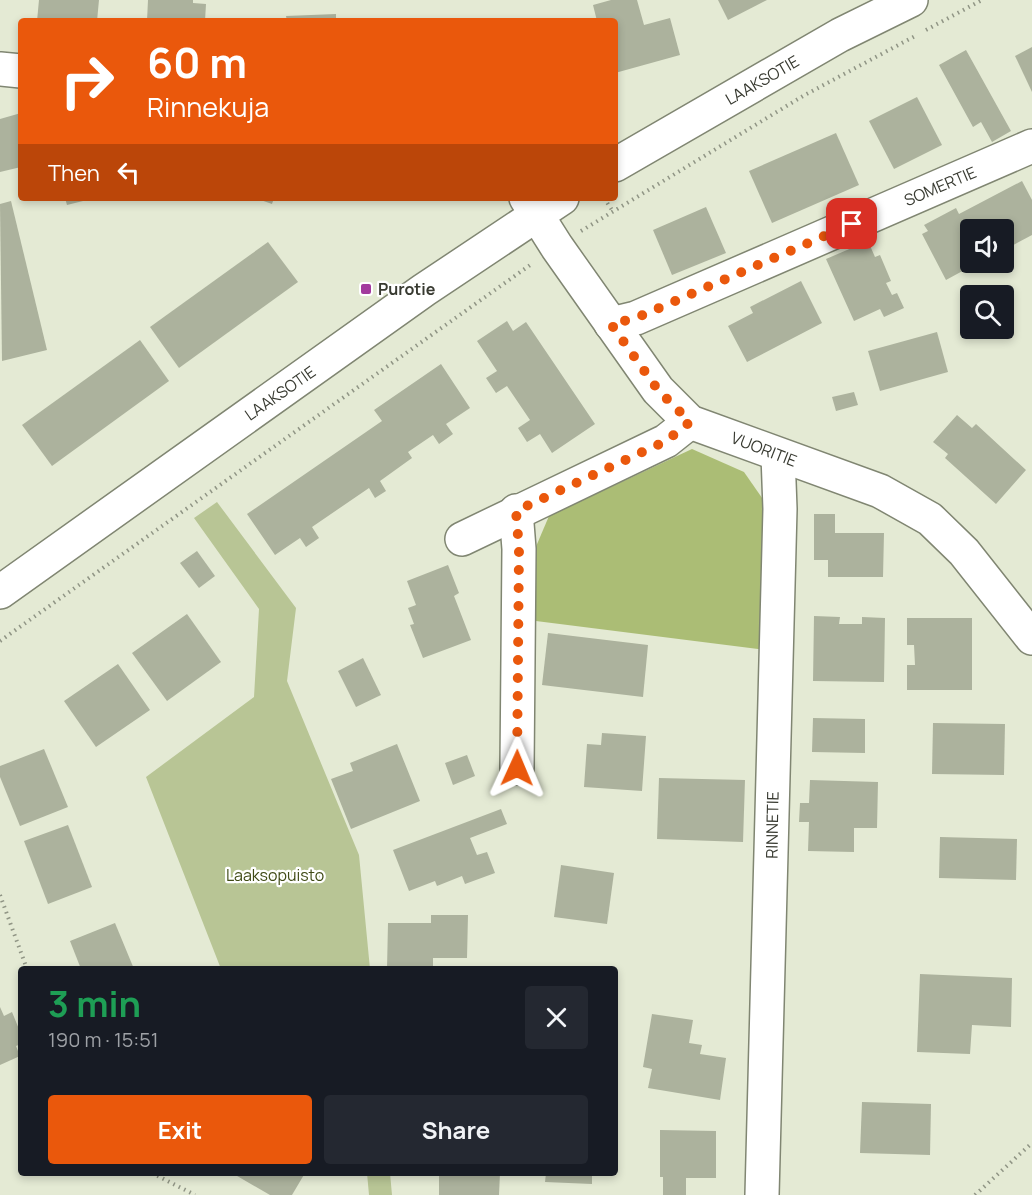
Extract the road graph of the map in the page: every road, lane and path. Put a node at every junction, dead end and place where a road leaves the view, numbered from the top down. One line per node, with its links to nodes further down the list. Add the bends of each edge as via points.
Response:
1 (911, 0): 6 (street, LAAKSOTIE, via 840,35)
2 (982, 0): 9 (path, via 803,96)
3 (0, 69): 4 (street)
4 (18, 71)
5 (1018, 153): 11 (street, SOMERTIE, via 636,318)
6 (618, 163)
7 (606, 201): 9 (path)
8 (542, 204): 10 (street, VUORITIE); 16 (street, LAAKSOTIE)
9 (612, 210): 10 (path)
10 (556, 247): 11 (street, VUORITIE); 18 (path)
11 (611, 324): 12 (street, VUORITIE, via 658,390)
12 (690, 422): 13 (street, VUORITIE); 14 (street, via 666,441)
13 (778, 455): 17 (street, VUORITIE, via 880,491 930,519 964,552); 25 (street, RINNETIE, via 780,509)
14 (516, 511): 15 (street); 19 (street)
15 (462, 539)
16 (0, 592)
17 (1032, 638)
18 (0, 641)
19 (517, 768)
20 (0, 897): 21 (path)
21 (26, 966)
22 (1032, 1143): 26 (path)
23 (158, 1176): 24 (path)
24 (195, 1195)
25 (762, 1195)
26 (975, 1195)

